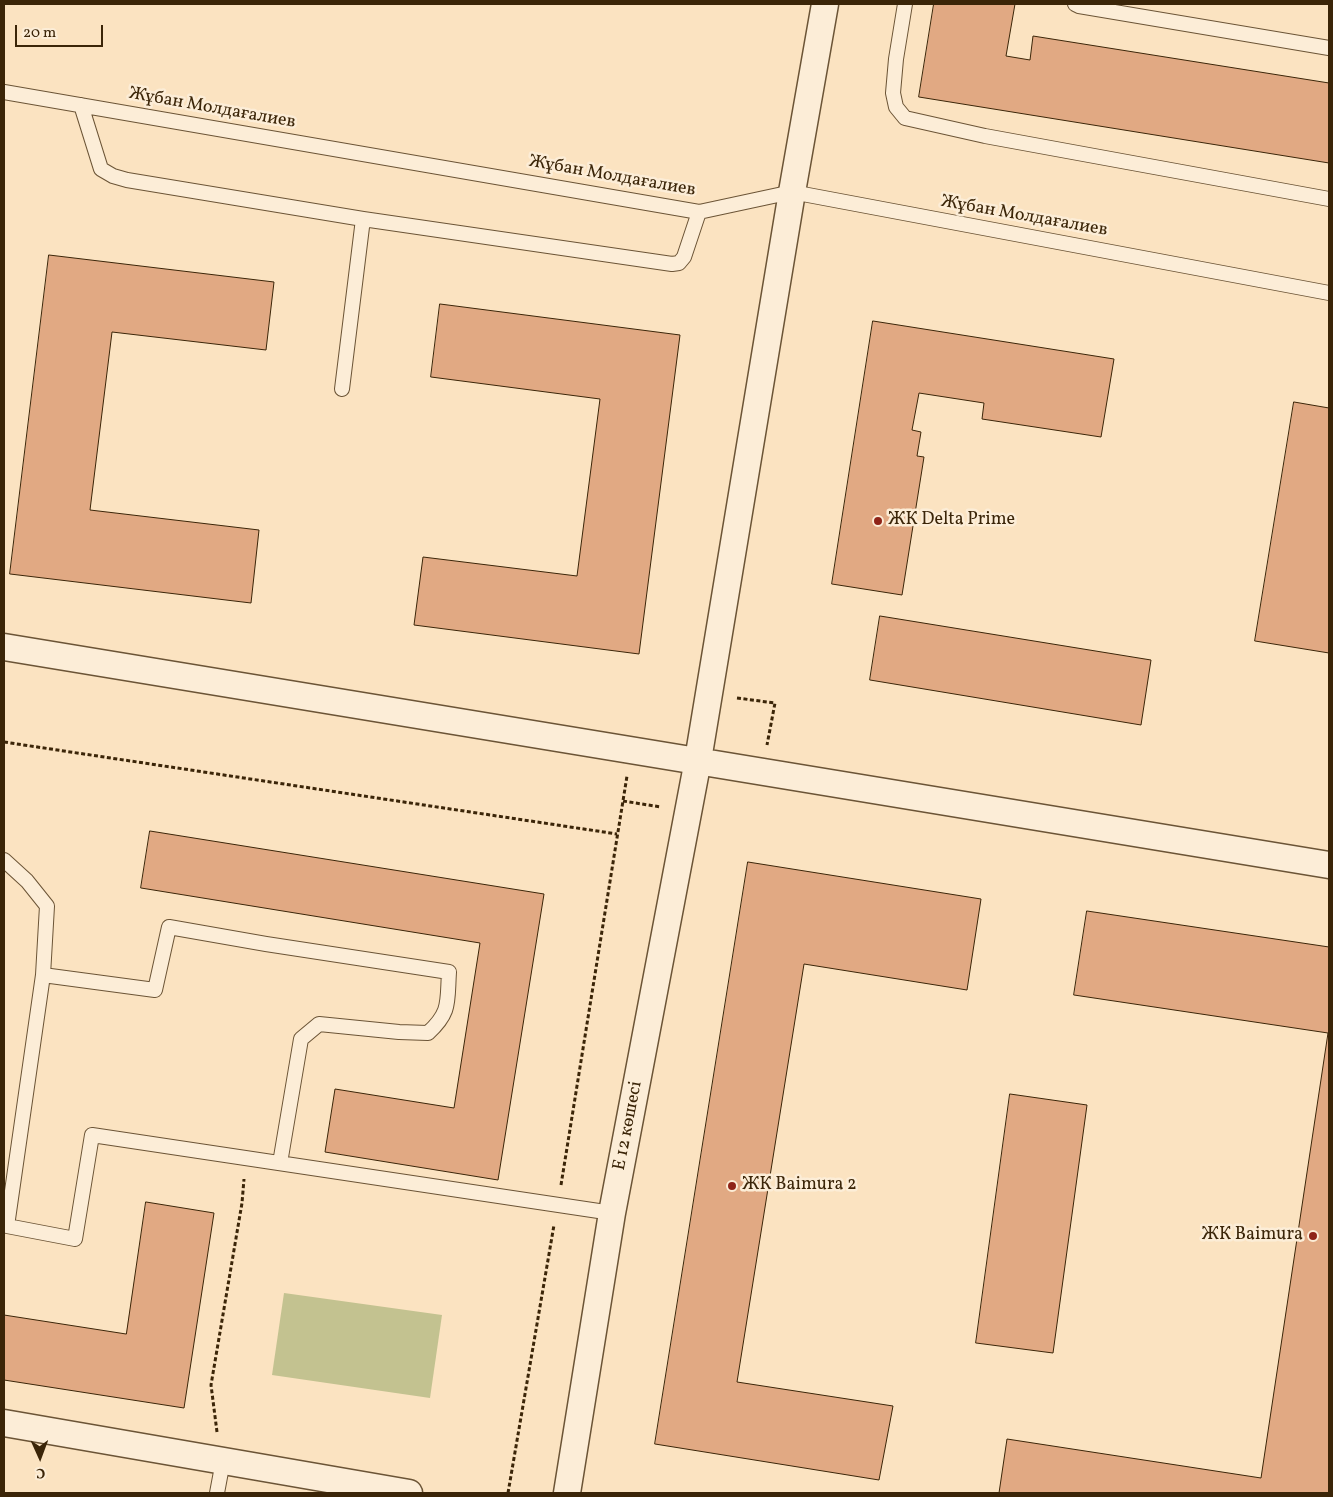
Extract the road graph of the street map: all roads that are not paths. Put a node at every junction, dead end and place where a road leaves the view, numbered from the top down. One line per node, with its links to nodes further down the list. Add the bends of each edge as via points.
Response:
1 (825, 4): 7 (street, Е 12 көшесі)
2 (905, 4): 8 (lane, via 893,93 896,107 905,118 985,136)
3 (1075, 4): 4 (lane)
4 (1329, 48)
5 (4, 92): 6 (lane, Жұбан Молдағалиев)
6 (81, 106): 9 (lane, Жұбан Молдағалиев); 10 (lane, via 101,169 113,176)
7 (792, 192): 9 (lane, Жұбан Молдағалиев); 11 (lane, Жұбан Молдағалиев); 14 (street, Е 12 көшесі)
8 (1329, 199)
9 (699, 212): 10 (lane, via 684,257 672,264)
10 (363, 219): 12 (lane)
11 (1329, 292)
12 (342, 390)
13 (4, 648): 14 (street)
14 (698, 760): 16 (street); 19 (street, Е 12 көшесі)
15 (4, 860): 17 (lane, via 47,906)
16 (1329, 865)
17 (43, 975): 18 (lane, via 7,1226 75,1238 92,1134); 18 (lane, via 155,990 169,927 448,972 447,1007 440,1021 428,1033 319,1024 301,1038)
18 (280, 1163): 19 (lane)
19 (612, 1213): 24 (street, Е 12 көшесі)
20 (4, 1423): 21 (street)
21 (223, 1461): 22 (lane); 23 (street)
22 (217, 1493)
23 (409, 1493)
24 (568, 1493)

